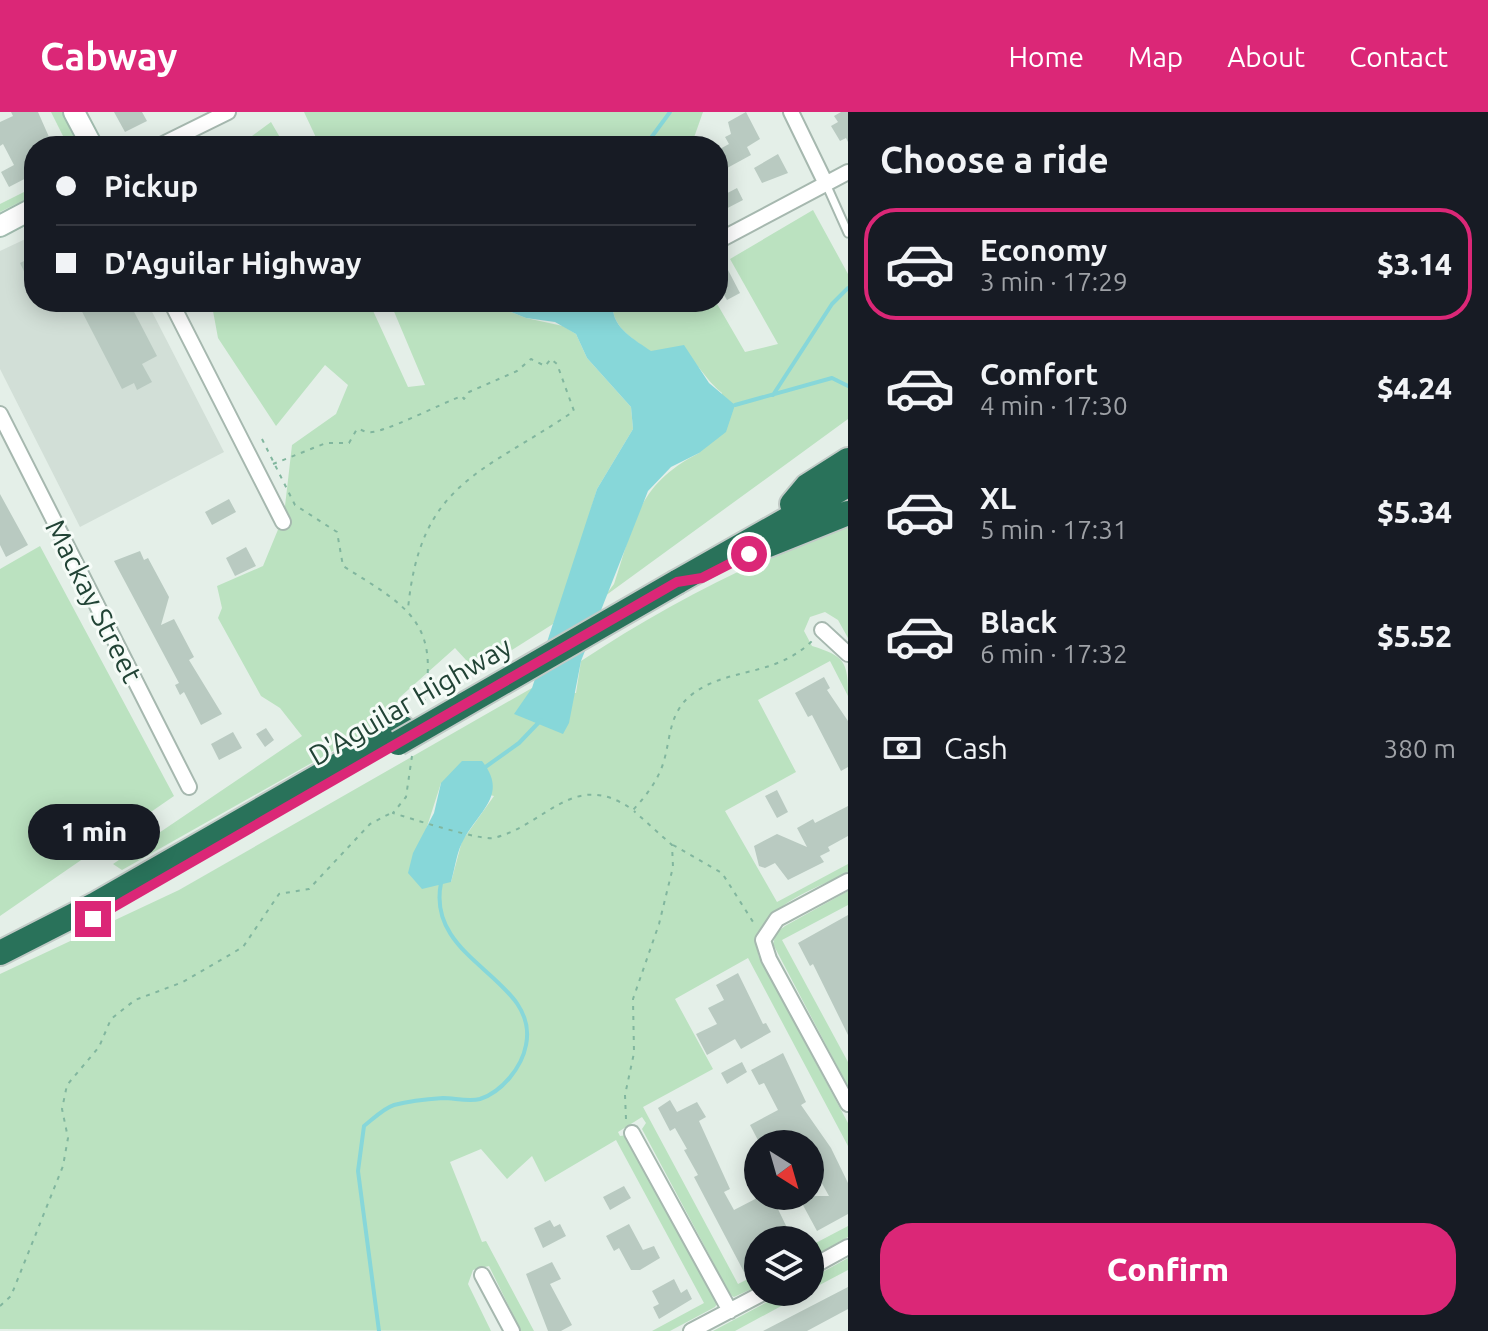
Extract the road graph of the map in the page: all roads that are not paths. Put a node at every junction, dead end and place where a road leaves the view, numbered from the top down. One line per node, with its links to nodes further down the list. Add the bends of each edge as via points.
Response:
1 (74, 112): 4 (street)
2 (228, 112): 5 (street)
3 (791, 112): 7 (street)
4 (87, 136)
5 (179, 136)
6 (848, 172): 7 (street)
7 (826, 184): 10 (lane); 11 (street)
8 (24, 213): 9 (street)
9 (0, 226)
10 (848, 233)
11 (728, 236)
12 (176, 312): 19 (street)
13 (0, 414): 24 (street, Mackay Street)
14 (848, 460): 17 (highway, via 807,486)
15 (848, 473): 17 (highway, D'Aguilar Highway)
16 (848, 485): 20 (highway, D'Aguilar Highway)
17 (792, 504): 20 (highway, D'Aguilar Highway)
18 (848, 513): 20 (highway, via 702,578)
19 (283, 522)
20 (679, 574): 23 (highway, D'Aguilar Highway)
21 (822, 630): 22 (street)
22 (848, 654)
23 (405, 740): 26 (highway, D'Aguilar Highway); 27 (highway, D'Aguilar Highway, via 93,919)
24 (189, 787)
25 (848, 881): 28 (street, via 777,919 765,934 769,959)
26 (0, 953)
27 (0, 965)
28 (848, 1104)
29 (632, 1133): 34 (street)
30 (848, 1247): 31 (street)
31 (824, 1260)
32 (482, 1275): 35 (street)
33 (744, 1303): 34 (street)
34 (730, 1311): 36 (street)
35 (512, 1331)
36 (691, 1331)

